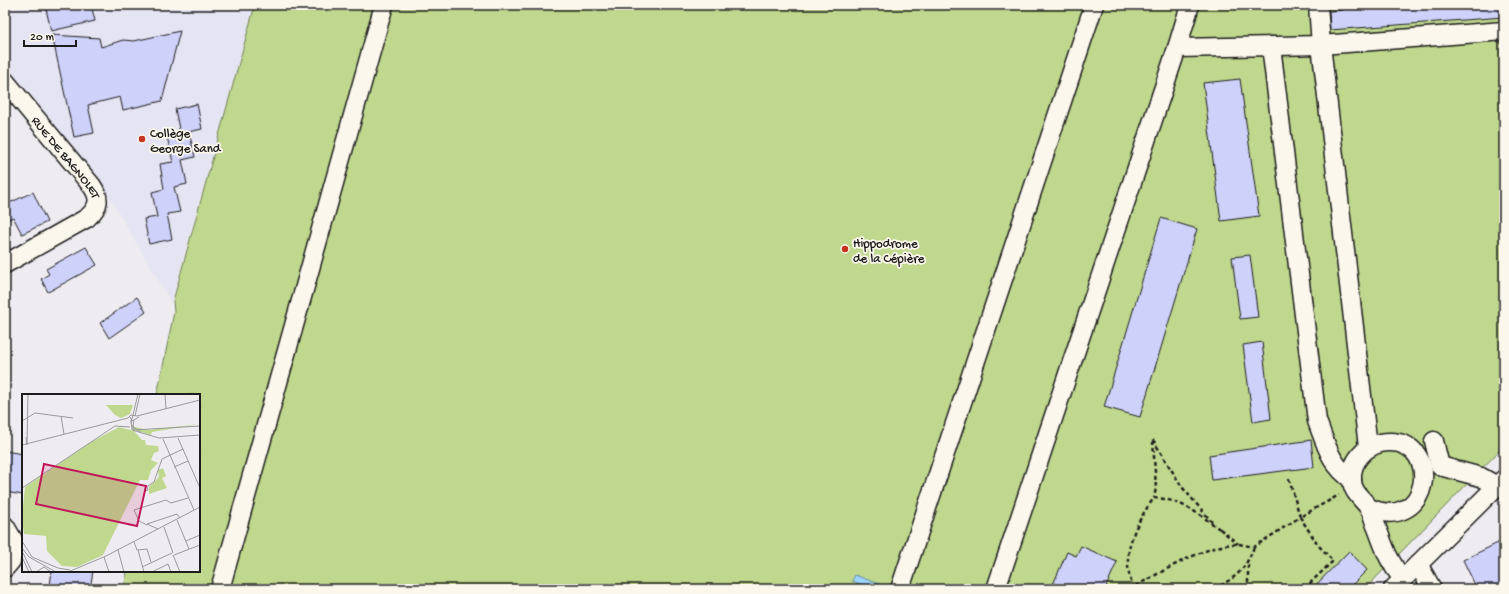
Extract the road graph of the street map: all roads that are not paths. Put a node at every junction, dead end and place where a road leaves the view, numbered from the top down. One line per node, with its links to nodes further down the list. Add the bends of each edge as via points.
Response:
1 (384, 5): 21 (street)
2 (1094, 5): 22 (street)
3 (1190, 5): 8 (street)
4 (1318, 5): 6 (street)
5 (1504, 31): 6 (street)
6 (1321, 45): 7 (street); 12 (street)
7 (1271, 46): 8 (street); 15 (street, via 1317,421 1330,453 1342,473)
8 (1177, 48): 23 (street)
9 (5, 81): 10 (street, RUE DE BAGNOLET, via 92,186 97,194 98,203 95,211 87,218)
10 (5, 264)
11 (1434, 441): 13 (street)
12 (1368, 447): 13 (street, via 1381,442 1395,442 1408,447); 15 (street, via 1359,456 1354,467)
13 (1432, 468): 14 (street); 16 (street, via 1419,496 1410,506 1393,513 1381,513)
14 (1501, 482): 18 (street)
15 (1353, 483): 16 (street, via 1359,499)
16 (1369, 508): 20 (street)
17 (5, 526): 19 (street, via 15,543 11,561)
18 (1418, 564): 20 (street); 24 (street)
19 (5, 568)
20 (1398, 584)
21 (220, 589)
22 (900, 589)
23 (996, 589)
24 (1432, 589)

